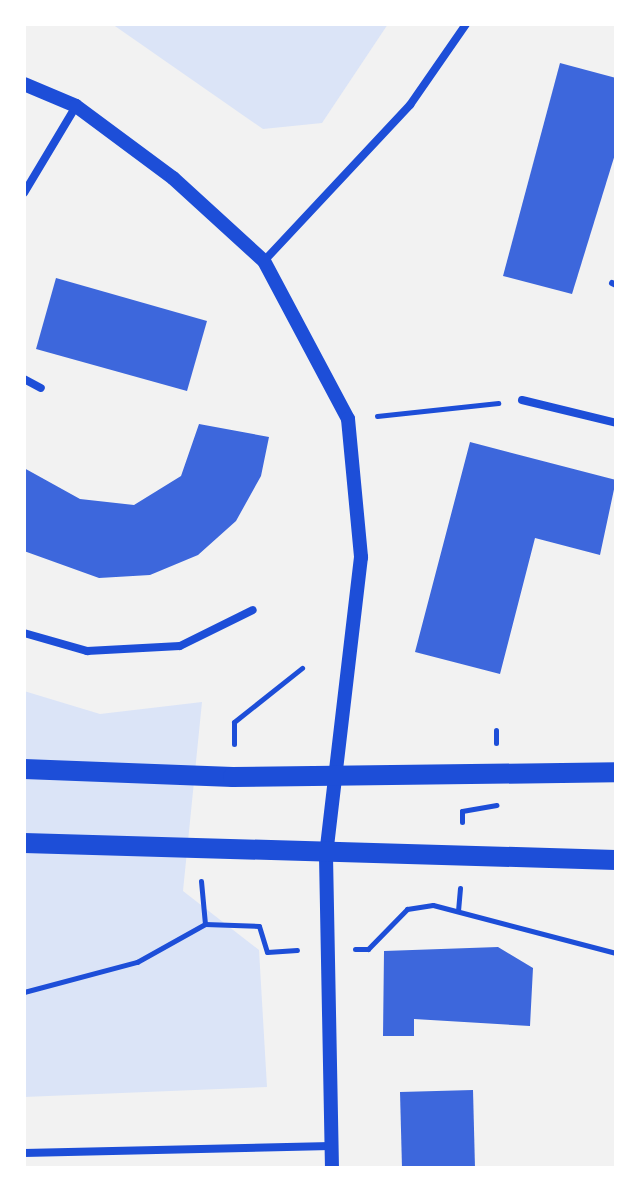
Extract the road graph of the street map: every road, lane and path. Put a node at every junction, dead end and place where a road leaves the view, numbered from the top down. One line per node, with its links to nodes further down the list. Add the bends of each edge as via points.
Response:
1 (466, 24): 5 (street, via 410,105)
2 (24, 84): 3 (street)
3 (76, 106): 4 (street); 5 (street, via 173,178)
4 (24, 193)
5 (264, 261): 9 (street)
6 (24, 379): 7 (street)
7 (41, 388)
8 (522, 400): 9 (path); 10 (street)
9 (348, 419): 15 (street, via 361,557)
10 (616, 423)
11 (253, 610): 12 (street, via 180,646 87,651)
12 (24, 633)
13 (24, 769): 15 (main road)
14 (616, 772): 15 (main road)
15 (331, 776): 17 (street)
16 (24, 843): 17 (main road)
17 (326, 856): 18 (main road); 19 (street)
18 (616, 860)
19 (325, 949): 20 (path, via 368,949 407,909 433,905); 21 (path, via 267,952 259,926 205,924 137,962); 22 (street)
20 (616, 953)
21 (24, 992)
22 (331, 1146): 23 (street); 24 (street)
23 (24, 1153)
24 (332, 1168)

